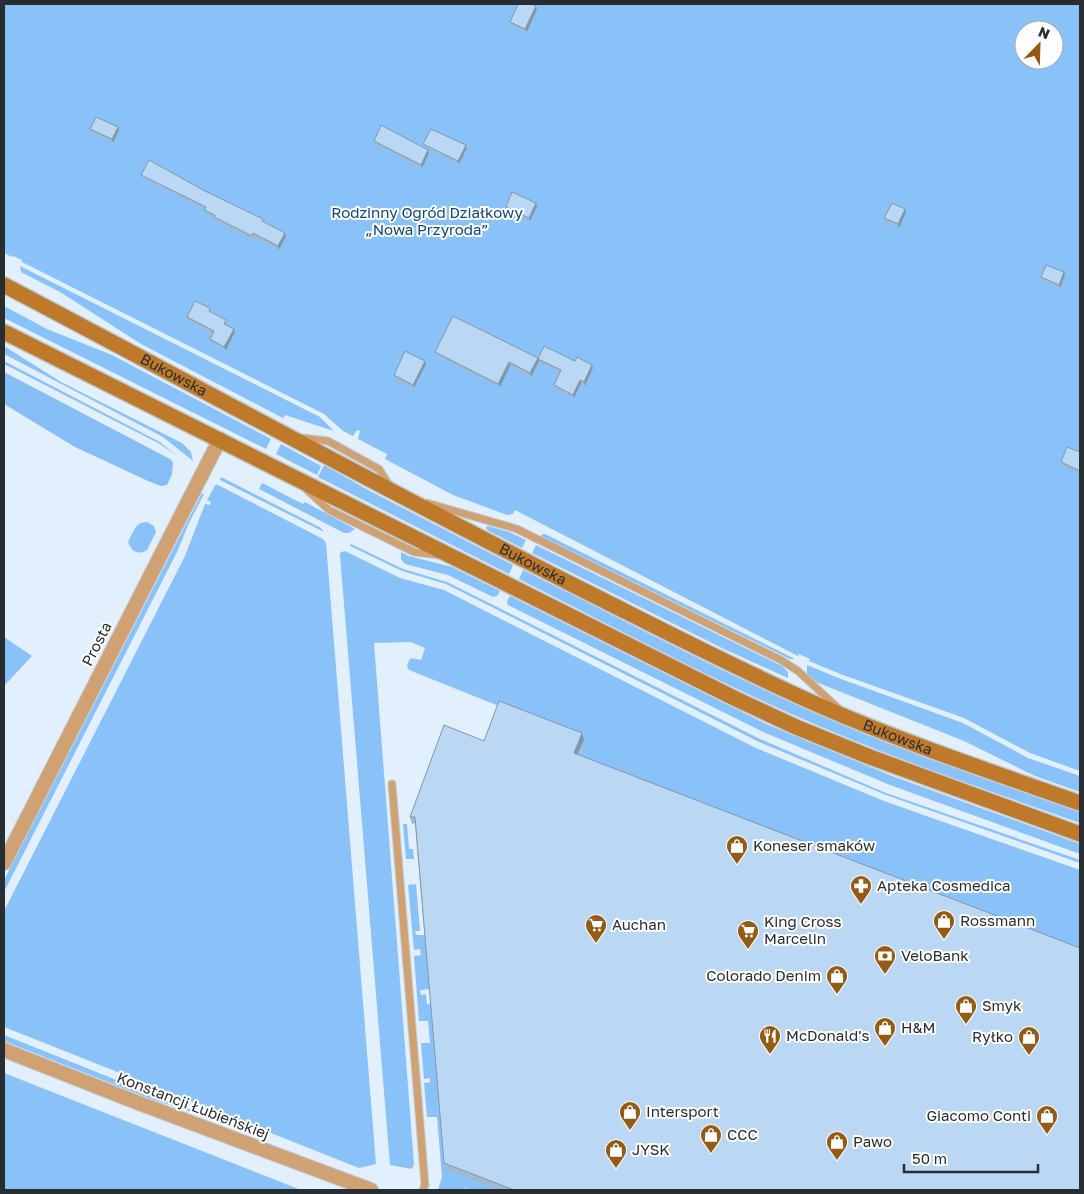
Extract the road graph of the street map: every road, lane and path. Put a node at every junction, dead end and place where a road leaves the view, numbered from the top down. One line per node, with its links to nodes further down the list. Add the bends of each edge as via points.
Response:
1 (4, 285): 4 (main road, Bukowska)
2 (4, 332): 3 (main road, Bukowska)
3 (220, 439): 8 (main road, Bukowska, via 736,700 870,757); 9 (street, Prosta)
4 (394, 493): 5 (main road, Bukowska, via 728,663); 5 (lane, via 517,530 781,660 798,671)
5 (848, 717): 7 (main road, Bukowska)
6 (392, 784): 12 (lane)
7 (1080, 803)
8 (1080, 834)
9 (4, 863)
10 (4, 1050): 11 (street, Konstancji Łubieńskiej)
11 (371, 1190)
12 (423, 1190)

